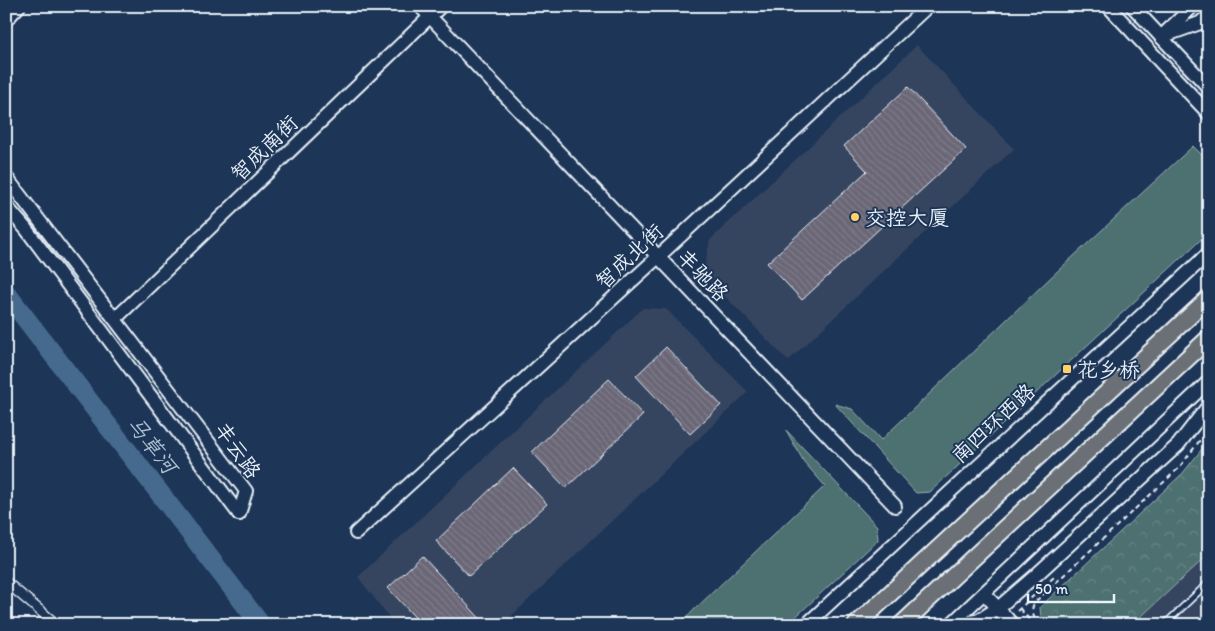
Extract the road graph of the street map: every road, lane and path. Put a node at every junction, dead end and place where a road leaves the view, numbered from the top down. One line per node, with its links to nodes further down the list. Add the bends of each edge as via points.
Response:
1 (19, 6): 10 (street)
2 (420, 6): 9 (street, 丰驰路)
3 (441, 6): 9 (street, 智成南街)
4 (928, 6): 17 (street, 智成北街)
5 (1108, 6): 13 (street)
6 (1132, 6): 11 (street)
7 (1193, 6): 11 (street)
8 (1209, 15): 11 (street, via 1200,23)
9 (430, 17): 17 (street, 丰驰路); 19 (street, 智成南街)
10 (6, 20)
11 (1161, 37): 12 (street)
12 (1209, 88)
13 (1209, 114)
14 (6, 177): 19 (street, 丰云路)
15 (6, 206): 19 (street, 丰云路, via 239,514 246,491)
16 (1209, 253): 33 (street, 南四环西路)
17 (658, 257): 24 (street, 丰驰路); 25 (street, 智成北街)
18 (1209, 298): 34 (highway)
19 (115, 319)
20 (1209, 338): 35 (highway)
21 (1209, 381): 28 (street)
22 (1209, 405): 29 (street, via 1178,445)
23 (1209, 428): 41 (path, via 1180,468 1035,602 1032,613)
24 (895, 506)
25 (356, 533)
26 (6, 582): 32 (street)
27 (1209, 582): 42 (lane)
28 (984, 594): 29 (street); 36 (street)
29 (998, 608): 31 (street); 39 (street)
30 (1020, 609): 40 (path)
31 (979, 620): 37 (street); 38 (street)
32 (57, 625)
33 (806, 625)
34 (856, 625)
35 (901, 625)
36 (950, 625)
37 (956, 625)
38 (992, 625)
39 (1013, 625)
40 (1034, 625)
41 (1040, 625)
42 (1164, 625)

